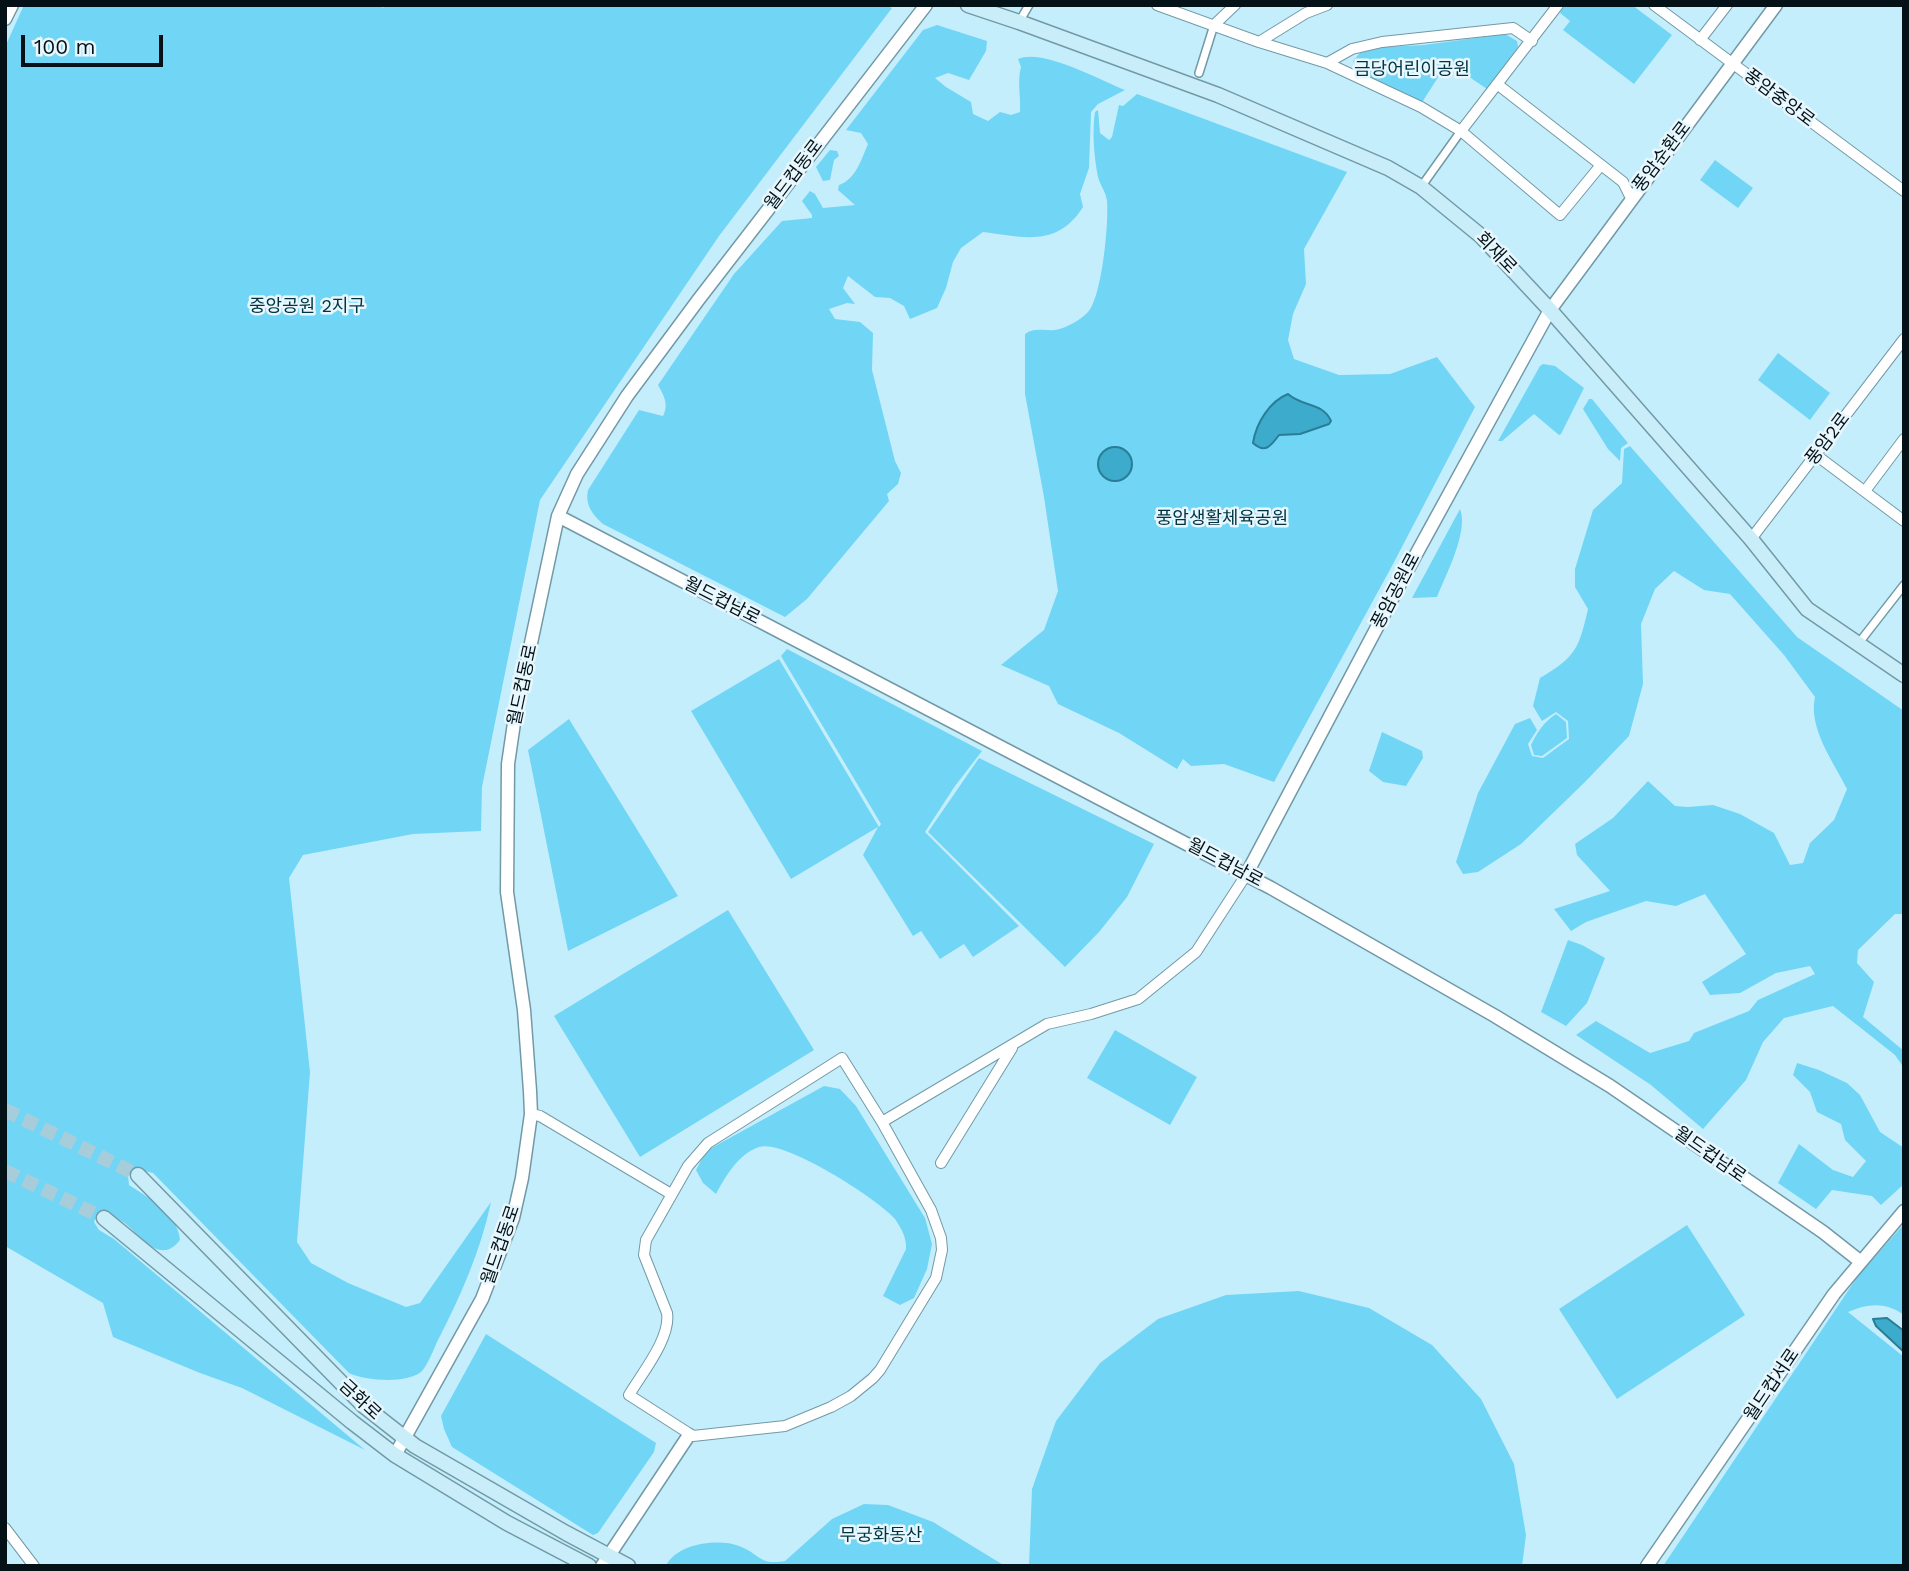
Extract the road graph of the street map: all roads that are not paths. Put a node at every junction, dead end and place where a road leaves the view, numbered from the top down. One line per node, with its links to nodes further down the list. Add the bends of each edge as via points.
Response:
1 (12, 5): 13 (street)
2 (926, 5): 33 (street, 월드컵동로, via 627,396 577,474)
3 (968, 5): 14 (main road, 회재로)
4 (1029, 5): 14 (street)
5 (1157, 5): 15 (street)
6 (1235, 5): 15 (street)
7 (1327, 5): 18 (street)
8 (1558, 5): 17 (street)
9 (1654, 5): 12 (street, 풍암중앙로)
10 (1727, 5): 16 (street)
11 (1776, 5): 20 (street, 풍암순환로)
12 (1667, 9): 16 (street, 풍암중앙로)
13 (5, 19)
14 (1019, 22): 25 (main road, 회재로, via 1269,116)
15 (1214, 25): 18 (street); 21 (street)
16 (1700, 40): 20 (street, 풍암중앙로)
17 (1532, 41): 19 (street, via 1513,28 1482,31 1382,42 1352,49); 22 (street)
18 (1259, 42): 19 (street)
19 (1327, 63): 23 (street)
20 (1732, 63): 26 (street, 풍암중앙로); 27 (street, 풍암순환로)
21 (1199, 73)
22 (1497, 84): 23 (street); 24 (street)
23 (1461, 131): 24 (street, via 1560,215); 25 (street)
24 (1601, 165): 27 (street, via 1623,182)
25 (1421, 187): 28 (main road, 회재로, via 1481,236)
26 (1904, 191)
27 (1631, 198): 28 (street, 풍암순환로)
28 (1550, 310): 35 (main road, 회재로); 39 (street, 풍암공원로)
29 (1904, 339): 31 (street, 풍암2로)
30 (1904, 439): 32 (street)
31 (1816, 455): 32 (street); 35 (street, 풍암2로)
32 (1864, 491): 34 (street)
33 (558, 516): 39 (street, 월드컵남로); 41 (street, 월드컵동로, via 508,764 507,892 524,1010)
34 (1904, 521)
35 (1751, 539): 37 (main road, 회재로, via 1807,609)
36 (1904, 585): 37 (street)
37 (1858, 645): 38 (main road, 회재로)
38 (1904, 675)
39 (1246, 875): 40 (street, via 1196,952 1138,999 1047,1024); 48 (street, 월드컵남로, via 1610,1086)
40 (1014, 1045): 42 (street); 43 (street)
41 (531, 1114): 45 (street); 50 (street, 월드컵동로, via 513,1218 498,1263)
42 (881, 1122): 45 (street, via 842,1058 708,1143); 49 (street, via 931,1210 941,1238 936,1278 912,1321 873,1378 831,1407 785,1426)
43 (941, 1163)
44 (138, 1175): 50 (main road, 금화로, via 365,1406)
45 (671, 1194): 49 (street, via 646,1240 644,1255 668,1322 629,1395)
46 (1904, 1211): 48 (street, 월드컵서로)
47 (104, 1218): 51 (main road, 금화로)
48 (1861, 1262): 57 (street, 월드컵서로, via 1834,1294)
49 (689, 1434): 53 (street)
50 (405, 1439): 51 (street, 월드컵동로); 53 (main road, 금화로)
51 (395, 1455): 55 (main road, 금화로)
52 (5, 1528): 54 (street)
53 (606, 1561): 56 (main road, 금화로)
54 (34, 1566)
55 (589, 1566)
56 (628, 1566)
57 (1647, 1566)

